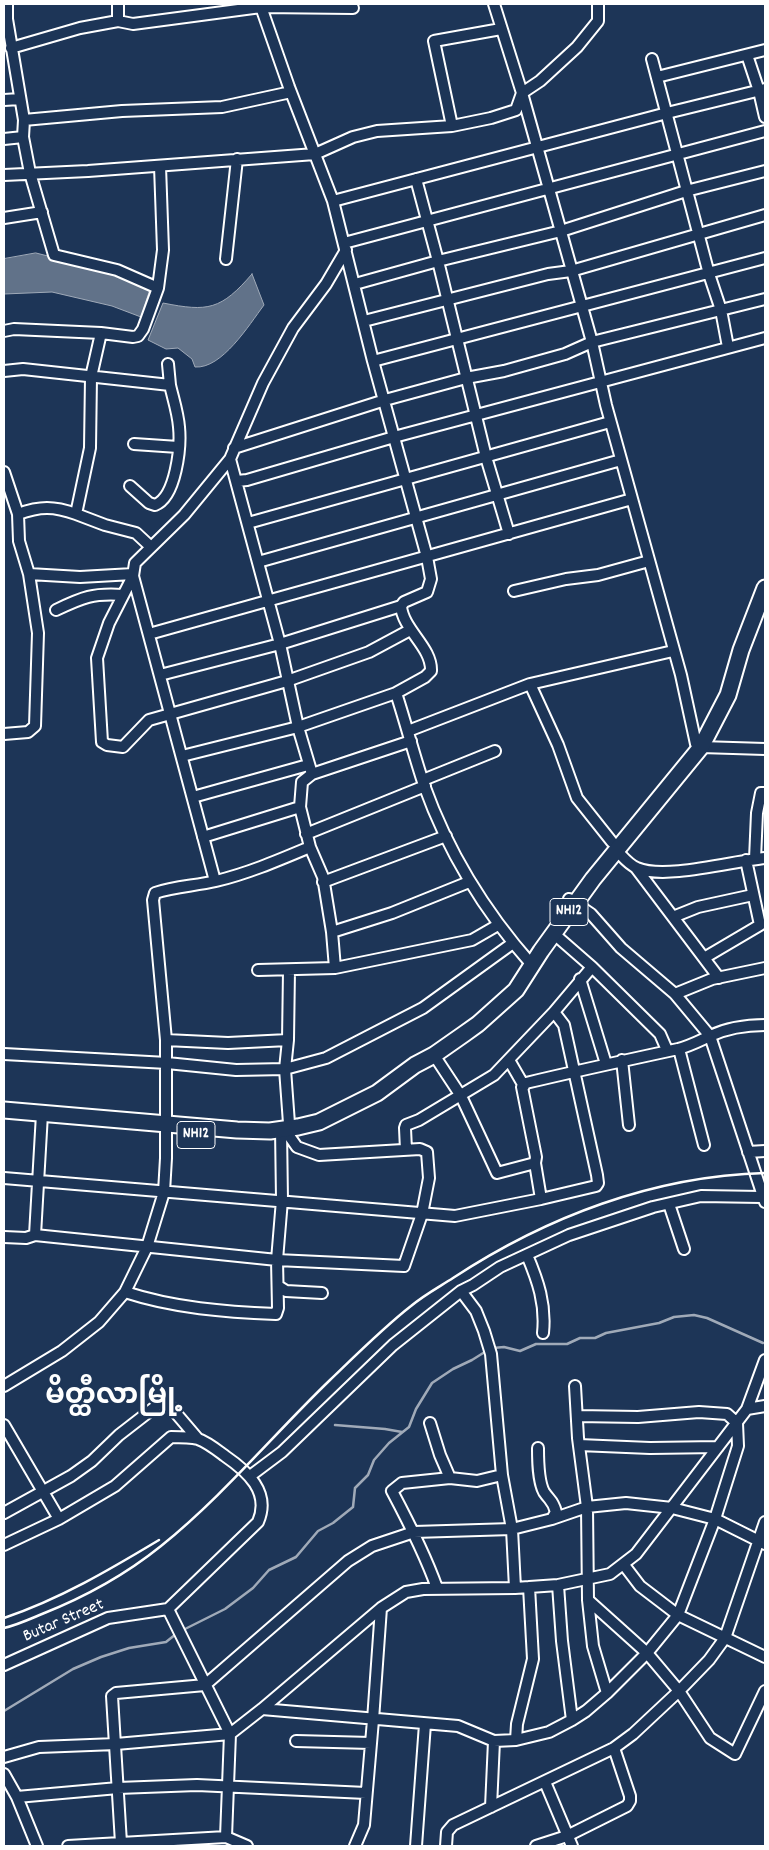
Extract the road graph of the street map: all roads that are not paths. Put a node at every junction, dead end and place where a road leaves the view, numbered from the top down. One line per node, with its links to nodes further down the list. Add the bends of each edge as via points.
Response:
1 (8, 4): 7 (street)
2 (118, 4): 8 (street)
3 (494, 4): 9 (street)
4 (598, 4): 18 (street, via 598,21 577,47 540,82)
5 (261, 6): 6 (street); 8 (street, via 133,24); 17 (street)
6 (353, 8)
7 (5, 19): 10 (street)
8 (118, 20): 10 (street)
9 (501, 29): 18 (street); 24 (street, via 434,42)
10 (11, 48): 14 (street)
11 (765, 50): 12 (street)
12 (746, 56): 15 (street); 16 (street)
13 (652, 59): 15 (street)
14 (8, 61): 19 (street)
15 (657, 77): 21 (street)
16 (762, 90): 21 (street); 22 (street)
17 (291, 92): 23 (street, via 222,107 122,111); 29 (street)
18 (522, 93): 24 (street, via 516,110); 28 (street)
19 (20, 99): 20 (street); 23 (street)
20 (4, 100)
21 (667, 113): 28 (street); 30 (street)
22 (765, 117)
23 (24, 120): 26 (street)
24 (452, 126): 29 (street, via 377,131 353,137)
25 (765, 131): 30 (street)
26 (23, 137): 27 (street); 34 (street)
27 (4, 138)
28 (536, 147): 36 (street); 37 (street)
29 (314, 154): 31 (street); 39 (street)
30 (677, 154): 37 (street); 38 (street)
31 (237, 159): 32 (street); 48 (street)
32 (160, 166): 34 (street); 53 (street, via 162,250)
33 (765, 171): 38 (street)
34 (30, 173): 35 (street); 40 (street)
35 (4, 175)
36 (416, 180): 39 (street); 43 (street)
37 (548, 189): 43 (street); 44 (street)
38 (686, 191): 44 (street); 45 (street)
39 (333, 201): 46 (street)
40 (42, 212): 42 (street); 53 (street, via 54,255 117,270)
41 (765, 215): 45 (street)
42 (4, 218)
43 (426, 221): 46 (street); 49 (street)
44 (561, 231): 49 (street); 50 (street)
45 (699, 234): 50 (street); 51 (street)
46 (345, 246): 52 (street); 78 (street, via 326,284 293,328 263,383)
47 (765, 258): 51 (street)
48 (226, 259)
49 (438, 261): 52 (street); 55 (street)
50 (571, 271): 55 (street); 56 (street)
51 (709, 274): 56 (street); 57 (street)
52 (356, 284): 58 (street)
53 (158, 288): 60 (street, via 138,336)
54 (765, 299): 57 (street)
55 (447, 300): 58 (street); 62 (street)
56 (582, 306): 62 (street); 63 (street)
57 (721, 310): 63 (street); 64 (street)
58 (364, 321): 65 (street)
59 (4, 331): 60 (street)
60 (101, 333): 68 (street)
61 (765, 338): 64 (street)
62 (456, 339): 65 (street); 69 (street)
63 (592, 342): 69 (street, via 565,354 504,372); 70 (street)
64 (728, 348): 70 (street)
65 (374, 361): 72 (street)
66 (168, 364): 71 (street)
67 (4, 371): 68 (street, via 22,369)
68 (91, 377): 71 (street); 89 (street, via 90,448)
69 (466, 378): 72 (street); 73 (street)
70 (601, 382): 73 (street); 74 (street)
71 (170, 385): 77 (street, via 179,427)
72 (385, 400): 75 (street); 78 (street)
73 (475, 416): 75 (street); 79 (street)
74 (610, 422): 79 (street); 81 (street)
75 (394, 437): 83 (street); 84 (street)
76 (134, 444): 77 (street)
77 (178, 447): 85 (street, via 178,462 171,486 159,503 149,503)
78 (234, 448): 80 (street)
79 (486, 457): 83 (street); 86 (street)
80 (230, 459): 84 (street); 93 (street, via 184,515)
81 (621, 460): 86 (street); 87 (street)
82 (4, 472): 88 (street)
83 (406, 480): 90 (street); 91 (street)
84 (237, 481): 91 (street)
85 (130, 486)
86 (498, 495): 90 (street); 92 (street)
87 (632, 499): 92 (street); 95 (street)
88 (18, 514): 89 (street, via 36,507 60,508); 97 (street, via 19,541)
89 (76, 514): 93 (street, via 136,533)
90 (417, 518): 94 (street); 96 (street)
91 (248, 524): 96 (street)
92 (509, 534): 94 (street)
93 (151, 547): 98 (street, via 135,563)
94 (427, 556): 102 (street); 103 (street, via 431,579 427,592)
95 (649, 561): 100 (street, via 598,575 566,578); 108 (street)
96 (258, 562): 102 (street)
97 (29, 574): 98 (street, via 80,577); 115 (street, via 38,633 35,726 28,732)
98 (133, 575): 101 (street); 106 (street)
99 (765, 588): 117 (highway, NH12, via 728,695)
100 (514, 591)
101 (123, 595): 104 (street, via 81,598); 113 (street, via 97,658 102,742 123,747 149,720)
102 (268, 601): 106 (street); 107 (street)
103 (400, 606): 105 (street); 107 (street)
104 (56, 610)
105 (410, 630): 110 (street, via 369,652); 112 (street, via 429,658 431,671)
106 (149, 634): 109 (street)
107 (280, 644): 109 (street); 110 (street)
108 (673, 651): 111 (street); 117 (street)
109 (160, 675): 113 (street)
110 (287, 681): 113 (street); 114 (street)
111 (530, 684): 116 (street); 129 (street, via 558,744 577,798)
112 (396, 693): 114 (street); 116 (street)
113 (170, 714): 120 (street)
114 (298, 727): 120 (street); 121 (street)
115 (4, 734)
116 (410, 736): 121 (street); 122 (street)
117 (701, 743): 118 (street); 129 (highway, NH12)
118 (765, 749)
119 (495, 751): 122 (street)
120 (182, 756): 124 (street)
121 (310, 770): 124 (street); 125 (street, via 302,782)
122 (424, 783): 126 (street); 127 (street)
123 (765, 793): 131 (street, via 761,793 757,813)
124 (192, 796): 128 (street)
125 (300, 807): 126 (street); 128 (street)
126 (306, 834): 130 (street)
127 (446, 836): 134 (street); 135 (street)
128 (203, 837): 133 (street)
129 (614, 846): 132 (street); 137 (highway, NH12)
130 (310, 847): 133 (street, via 267,866); 134 (street)
131 (755, 859): 132 (street, via 674,872); 136 (street)
132 (636, 868): 138 (street)
133 (215, 881): 156 (street, via 155,893 153,900)
134 (323, 882): 140 (street)
135 (469, 882): 139 (street); 140 (street, via 392,913)
136 (753, 895): 138 (street, via 698,907); 143 (street, via 760,925)
137 (572, 901): 141 (highway, NH12); 144 (highway, NH12); 152 (street, via 591,914 621,948)
138 (673, 917): 143 (street)
139 (498, 925): 142 (street); 146 (street, via 472,940)
140 (332, 932): 146 (street)
141 (553, 933): 144 (highway, NH12); 145 (street)
142 (512, 943): 144 (street); 167 (street, via 423,1008 326,1058)
143 (704, 958): 150 (street)
144 (528, 961): 161 (highway, NH12, via 516,990 478,1024); 166 (highway, NH12, via 488,1006 430,1049)
145 (592, 967): 151 (street); 159 (street, via 660,1034)
146 (335, 968): 149 (street)
147 (765, 968): 150 (street)
148 (258, 970): 149 (street)
149 (289, 970): 157 (street)
150 (719, 978): 152 (street)
151 (580, 979): 153 (street); 165 (street)
152 (675, 994): 155 (street)
153 (554, 1012): 162 (street); 168 (street, via 564,1025)
154 (765, 1025): 155 (street, via 746,1025)
155 (710, 1036): 158 (street); 180 (street)
156 (166, 1040): 157 (street, via 228,1043); 164 (street)
157 (288, 1040): 167 (street)
158 (678, 1049): 159 (street); 177 (street)
159 (667, 1050): 163 (street)
160 (4, 1054): 164 (street)
161 (434, 1055): 166 (highway, NH12); 170 (street)
162 (508, 1060): 169 (street); 170 (street, via 494,1075)
163 (622, 1060): 165 (street); 174 (street)
164 (167, 1063): 167 (street, via 236,1070); 175 (street)
165 (606, 1064): 168 (street)
166 (415, 1065): 176 (highway, NH12, via 377,1093 319,1122)
167 (285, 1069): 176 (street)
168 (575, 1071): 169 (street); 185 (street, via 598,1183)
169 (524, 1086): 181 (street)
170 (461, 1096): 178 (street, via 406,1125); 181 (street, via 497,1173)
171 (4, 1110): 172 (highway, NH12)
172 (41, 1118): 173 (highway, NH12); 175 (highway, NH12); 183 (street)
173 (4, 1120)
174 (629, 1125)
175 (166, 1129): 176 (highway, NH12); 184 (street)
176 (286, 1133): 178 (street, via 297,1147 319,1155); 186 (street)
177 (704, 1145)
178 (406, 1150): 189 (street, via 424,1149 427,1152 429,1178)
179 (765, 1151): 180 (street)
180 (748, 1152): 187 (street)
181 (535, 1162): 185 (street)
182 (4, 1178): 183 (street)
183 (38, 1180): 184 (street); 190 (street)
184 (164, 1192): 186 (street); 192 (street)
185 (541, 1199): 189 (street, via 455,1216)
186 (282, 1200): 189 (street); 195 (street)
187 (765, 1201): 188 (street, via 760,1197 701,1196)
188 (669, 1204): 193 (street); 194 (street, via 569,1235)
189 (422, 1214): 195 (street, via 404,1266)
190 (35, 1235): 191 (street); 192 (street)
191 (4, 1237)
192 (147, 1247): 195 (street); 198 (street)
193 (684, 1249)
194 (527, 1255): 197 (street); 200 (street, via 543,1301)
195 (277, 1260): 196 (street)
196 (278, 1286): 198 (street, via 276,1314 188,1307 150,1301); 199 (street, via 286,1292)
197 (461, 1291): 216 (street, via 476,1311 491,1354); 217 (street, via 393,1346 282,1452)
198 (125, 1292): 202 (street, via 99,1322 62,1351)
199 (322, 1293)
200 (542, 1333)
201 (765, 1360): 205 (street)
202 (4, 1386)
203 (575, 1386): 206 (street)
204 (765, 1406): 205 (street)
205 (747, 1409): 209 (street)
206 (577, 1416): 209 (street, via 638,1417 699,1412 727,1414); 213 (street)
207 (183, 1421): 211 (street); 212 (street); 219 (street, via 169,1406 159,1404 92,1461)
208 (430, 1423): 218 (street)
209 (737, 1423): 214 (street); 225 (street, via 738,1446)
210 (4, 1425): 219 (street)
211 (171, 1437): 212 (street); 223 (street, via 115,1486)
212 (198, 1439): 217 (street)
213 (579, 1445): 214 (street); 220 (street)
214 (718, 1447): 221 (street)
215 (538, 1448): 224 (street, via 538,1468 544,1491 554,1502 556,1512)
216 (502, 1475): 218 (street, via 477,1481); 227 (street)
217 (250, 1476): 239 (street, via 262,1500 258,1522)
218 (450, 1478): 228 (street, via 402,1483 392,1491)
219 (42, 1491): 222 (street); 223 (street)
220 (587, 1507): 221 (street, via 626,1503); 224 (street); 232 (street)
221 (672, 1508): 225 (street); 231 (street)
222 (4, 1513)
223 (59, 1519): 230 (street)
224 (552, 1519): 227 (street)
225 (715, 1519): 229 (street); 240 (street)
226 (765, 1522): 229 (street)
227 (512, 1529): 228 (street); 236 (street)
228 (414, 1532): 235 (street); 245 (street, via 372,1546 348,1562)
229 (762, 1543): 241 (street)
230 (4, 1545)
231 (624, 1565): 232 (street, via 610,1574); 240 (street, via 640,1586)
232 (589, 1579): 233 (street); 237 (street)
233 (558, 1585): 234 (street); 251 (street)
234 (529, 1587): 236 (street); 255 (street, via 533,1660)
235 (437, 1588): 236 (street); 238 (street, via 406,1592)
236 (515, 1588)
237 (588, 1600): 242 (street); 248 (street, via 593,1646)
238 (381, 1608): 249 (street); 250 (street)
239 (168, 1609): 244 (street, Butar Street, via 108,1618); 245 (street)
240 (678, 1615): 241 (street); 242 (street)
241 (725, 1638): 243 (street); 246 (street)
242 (647, 1652): 246 (street); 248 (street)
243 (765, 1657)
244 (4, 1665)
245 (204, 1685): 253 (street); 258 (street, via 116,1693 112,1696)
246 (679, 1691): 247 (street, via 710,1738 734,1754); 259 (street)
247 (765, 1691)
248 (607, 1693): 251 (street)
249 (262, 1709): 250 (street); 253 (street)
250 (374, 1720): 252 (street); 257 (street)
251 (572, 1720): 255 (street, via 549,1732)
252 (426, 1724): 256 (street, via 458,1726); 276 (street)
253 (230, 1734): 258 (street); 263 (street)
254 (296, 1740): 257 (street)
255 (516, 1740): 256 (street)
256 (494, 1741): 267 (street)
257 (371, 1743): 265 (street)
258 (116, 1744): 260 (street, via 39,1748); 264 (street)
259 (614, 1748): 262 (street); 268 (street, via 630,1801 627,1806)
260 (4, 1756)
261 (4, 1774): 266 (street)
262 (545, 1782): 267 (street); 268 (street)
263 (228, 1785): 264 (street); 265 (street); 269 (street)
264 (118, 1788): 266 (street); 270 (street)
265 (366, 1792): 275 (street, via 364,1825)
266 (17, 1797): 272 (street)
267 (491, 1807): 277 (street, via 449,1828)
268 (567, 1836): 278 (street); 279 (street)
269 (226, 1838): 271 (street); 274 (street)
270 (121, 1843): 271 (street); 273 (street)
271 (183, 1843)
272 (37, 1846)
273 (68, 1846)
274 (247, 1846)
275 (355, 1846)
276 (416, 1846)
277 (446, 1846)
278 (536, 1846)
279 (572, 1846)

